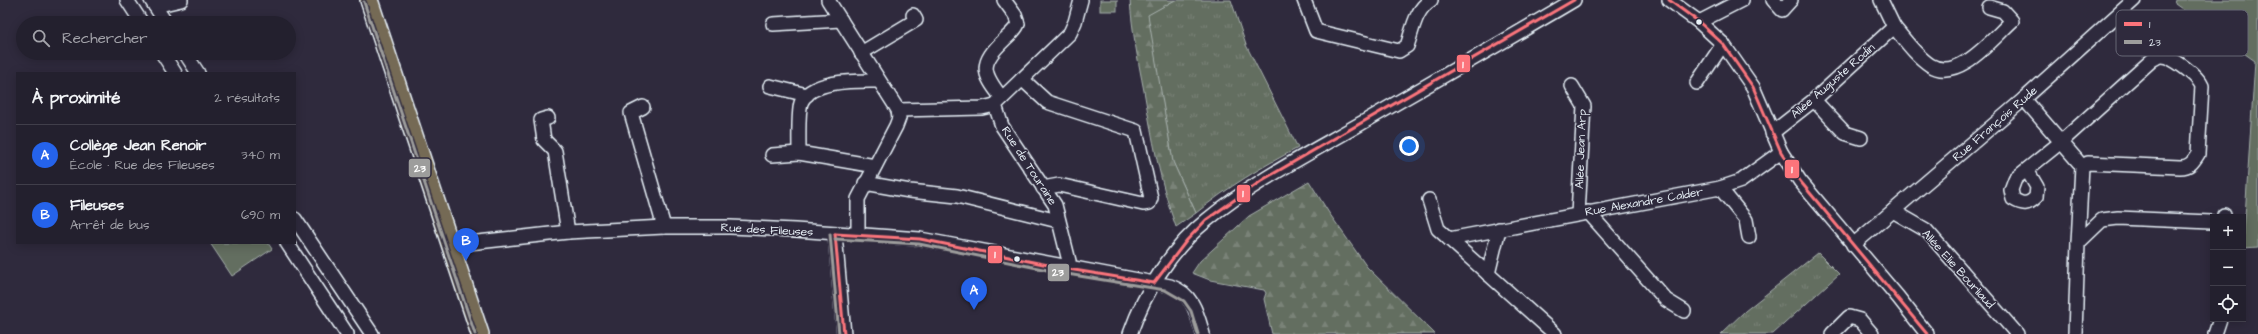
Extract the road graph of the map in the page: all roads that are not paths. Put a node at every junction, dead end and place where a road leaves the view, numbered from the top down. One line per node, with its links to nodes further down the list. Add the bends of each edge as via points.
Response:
1 (127, 0): 20 (street)
2 (181, 0): 16 (street)
3 (368, 0): 72 (main road)
4 (828, 0): 23 (street)
5 (1004, 0): 41 (street, Rue de Touraine, via 1018,24 990,54 986,66)
6 (1081, 0): 33 (street, via 1076,22 1070,33)
7 (1304, 0): 8 (street, via 1316,31 1399,51 1407,46 1417,15 1424,4)
8 (1431, 0)
9 (1574, 0): 76 (street, via 1264,179 1206,220)
10 (1669, 0): 24 (street)
11 (1742, 0): 24 (street)
12 (1773, 0): 13 (street, via 1782,10)
13 (1791, 0)
14 (1881, 0): 26 (street)
15 (2134, 0): 18 (street, Rue François Rude)
16 (153, 3): 21 (street)
17 (1989, 7): 26 (street, via 2003,11 2012,21 1963,65 1948,70 1932,66)
18 (2123, 10)
19 (913, 15): 28 (street, via 916,20)
20 (137, 16)
21 (161, 16)
22 (2116, 16): 39 (street, Rue François Rude)
23 (841, 20): 25 (street); 28 (street)
24 (1699, 22): 27 (street)
25 (773, 24)
26 (1894, 27): 40 (street, Allée Auguste Rodin)
27 (1723, 44): 35 (street); 45 (street, via 1753,87)
28 (861, 53): 34 (street)
29 (167, 60): 31 (street)
30 (190, 60): 32 (street)
31 (174, 72)
32 (197, 72)
33 (1022, 79): 41 (street); 55 (street, via 1042,98 1054,105 1136,131 1151,198 1149,203 1143,204 1059,185)
34 (878, 81): 38 (street, via 842,81); 43 (street)
35 (1697, 83)
36 (770, 86): 38 (street)
37 (1572, 86): 59 (street, Allée Jean Arp, via 1584,106)
38 (807, 95): 49 (street, via 801,104)
39 (2024, 99): 47 (street); 58 (street, Rue François Rude)
40 (1814, 100): 45 (street, Allée Auguste Rodin); 46 (street, via 1845,133)
41 (998, 102): 43 (street, via 982,108); 55 (street, Rue de Touraine, via 1002,126)
42 (643, 107): 63 (street, via 631,113)
43 (898, 110): 51 (street, via 896,126)
44 (548, 118): 65 (street, via 540,120 544,140 555,151)
45 (1772, 133): 48 (street)
46 (1861, 138)
47 (2061, 142): 52 (street); 52 (street, via 2152,60 2160,56 2199,78 2202,86 2198,154 2193,163 2187,167 2088,163); 53 (street)
48 (1780, 152): 56 (street, Rue Alexandre Calder, via 1741,181); 73 (street, via 1800,181)
49 (799, 153): 50 (street); 51 (street)
50 (772, 155)
51 (875, 166): 54 (street)
52 (2082, 166): 70 (street)
53 (2026, 170)
54 (865, 183): 61 (street, via 957,196); 67 (street, via 858,199)
55 (1043, 188): 61 (street, Rue de Touraine, via 1055,206)
56 (1720, 188): 59 (street, Rue Alexandre Calder); 68 (street, via 1746,220)
57 (1429, 200): 69 (street, via 1438,229)
58 (1893, 211): 73 (street, Rue François Rude); 89 (street, Allée Elie Bourliaud, via 1926,230)
59 (1583, 213): 64 (street, Rue Alexandre Calder); 77 (street, via 1666,300)
60 (296, 220): 80 (street)
61 (1058, 220): 74 (street, Rue de Touraine, via 1069,261)
62 (2210, 222): 70 (street, via 2118,218 2102,220)
63 (664, 227): 65 (street, Rue des Fileuses); 66 (street, Rue des Fileuses, via 730,227)
64 (1499, 229): 69 (street, Rue Alexandre Calder); 75 (street)
65 (568, 232): 72 (street, Rue des Fileuses)
66 (835, 234): 67 (street, Rue des Fileuses); 82 (street)
67 (858, 235): 74 (street, Rue des Fileuses, via 920,239)
68 (1749, 237)
69 (1449, 239): 75 (street)
70 (2078, 243): 90 (street)
71 (288, 244): 79 (street)
72 (451, 245): 81 (main road)
73 (1853, 245): 88 (street)
74 (1068, 269): 76 (street, Rue des Fileuses)
75 (1488, 274): 85 (street)
76 (1154, 283): 83 (street, via 1138,312); 84 (street, Rue des Fileuses, via 1177,289 1188,296 1194,305)
77 (1684, 312)
78 (2219, 322): 91 (street)
79 (347, 334)
80 (372, 334)
81 (480, 334)
82 (844, 334)
83 (1130, 334)
84 (1203, 334)
85 (1555, 334)
86 (1832, 334): 87 (street, via 1849,317 1860,320)
87 (1872, 334)
88 (1927, 334)
89 (2017, 334)
90 (2075, 334)
91 (2215, 334)

